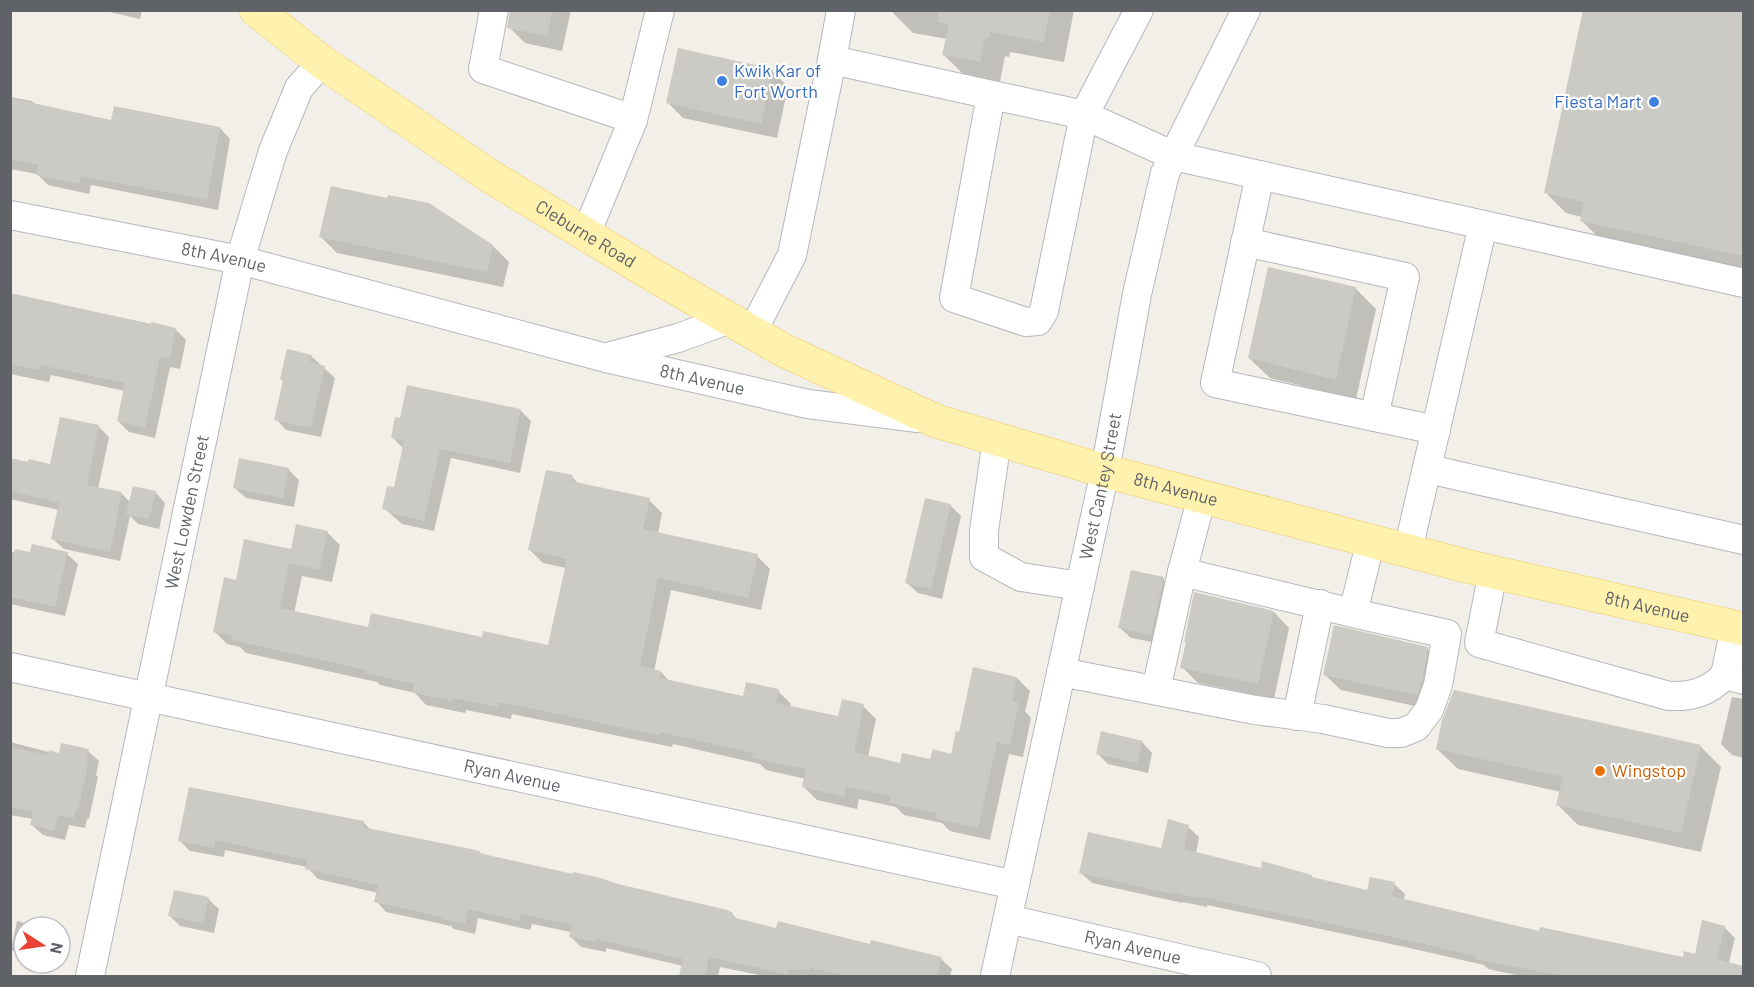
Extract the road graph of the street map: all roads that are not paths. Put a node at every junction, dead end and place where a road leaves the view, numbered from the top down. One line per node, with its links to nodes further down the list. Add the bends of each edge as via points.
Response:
1 (256, 10): 8 (main road, Cleburne Road)
2 (494, 10): 11 (street, via 483,69)
3 (660, 10): 11 (street)
4 (842, 10): 7 (street)
5 (1139, 10): 10 (street)
6 (1246, 10): 12 (street, West Cantey Street)
7 (832, 60): 9 (street); 20 (street, via 792,255)
8 (321, 62): 16 (main road, Cleburne Road, via 488,175); 18 (street, West Lowden Street, via 298,88 273,152)
9 (991, 95): 10 (street); 10 (street, via 954,298 1026,322 1038,321 1044,311)
10 (1084, 115): 12 (street)
11 (633, 119): 16 (street)
12 (1174, 156): 13 (street); 27 (street, West Cantey Street, via 1165,173 1137,294)
13 (1260, 175): 15 (street); 17 (street)
14 (10, 215): 18 (street, 8th Avenue)
15 (1483, 225): 19 (street); 24 (street)
16 (586, 234): 20 (main road, Cleburne Road)
17 (1245, 242): 22 (street, via 1215,383); 22 (street, via 1405,277)
18 (240, 260): 21 (street, 8th Avenue); 44 (street, West Lowden Street)
19 (1743, 283)
20 (741, 326): 21 (street, 8th Avenue); 23 (main road, Cleburne Road, via 783,350)
21 (606, 358): 23 (street, 8th Avenue, via 808,404)
22 (1374, 417): 24 (street)
23 (936, 421): 25 (main road, 8th Avenue)
24 (1436, 430): 26 (street)
25 (997, 439): 27 (main road, 8th Avenue); 34 (street, via 984,557 1021,577)
26 (1428, 469): 30 (street); 31 (street)
27 (1105, 471): 28 (main road, 8th Avenue); 34 (street, West Cantey Street)
28 (1202, 496): 29 (main road, 8th Avenue); 32 (street)
29 (1371, 540): 31 (main road, 8th Avenue); 36 (street)
30 (1743, 540)
31 (1408, 550): 33 (main road, 8th Avenue)
32 (1182, 572): 35 (street); 43 (street)
33 (1493, 572): 37 (main road, 8th Avenue); 39 (street)
34 (1080, 586): 41 (street, West Cantey Street)
35 (1320, 604): 36 (street); 45 (street)
36 (1353, 613): 38 (street)
37 (1739, 628): 42 (street)
38 (1447, 634): 39 (street); 45 (street, via 1438,685 1429,710 1416,727 1388,733)
39 (1479, 644): 42 (street, via 1669,696 1698,693)
40 (10, 667): 44 (street, Ryan Avenue)
41 (1062, 672): 43 (street); 46 (street, West Cantey Street)
42 (1734, 677)
43 (1156, 690): 45 (street)
44 (148, 697): 46 (street, Ryan Avenue); 48 (street, West Lowden Street)
45 (1297, 716)
46 (1015, 885): 47 (street, West Cantey Street)
47 (1008, 919): 49 (street, West Cantey Street); 50 (street, Ryan Avenue)
48 (90, 976)
49 (995, 976)
50 (1257, 976)

